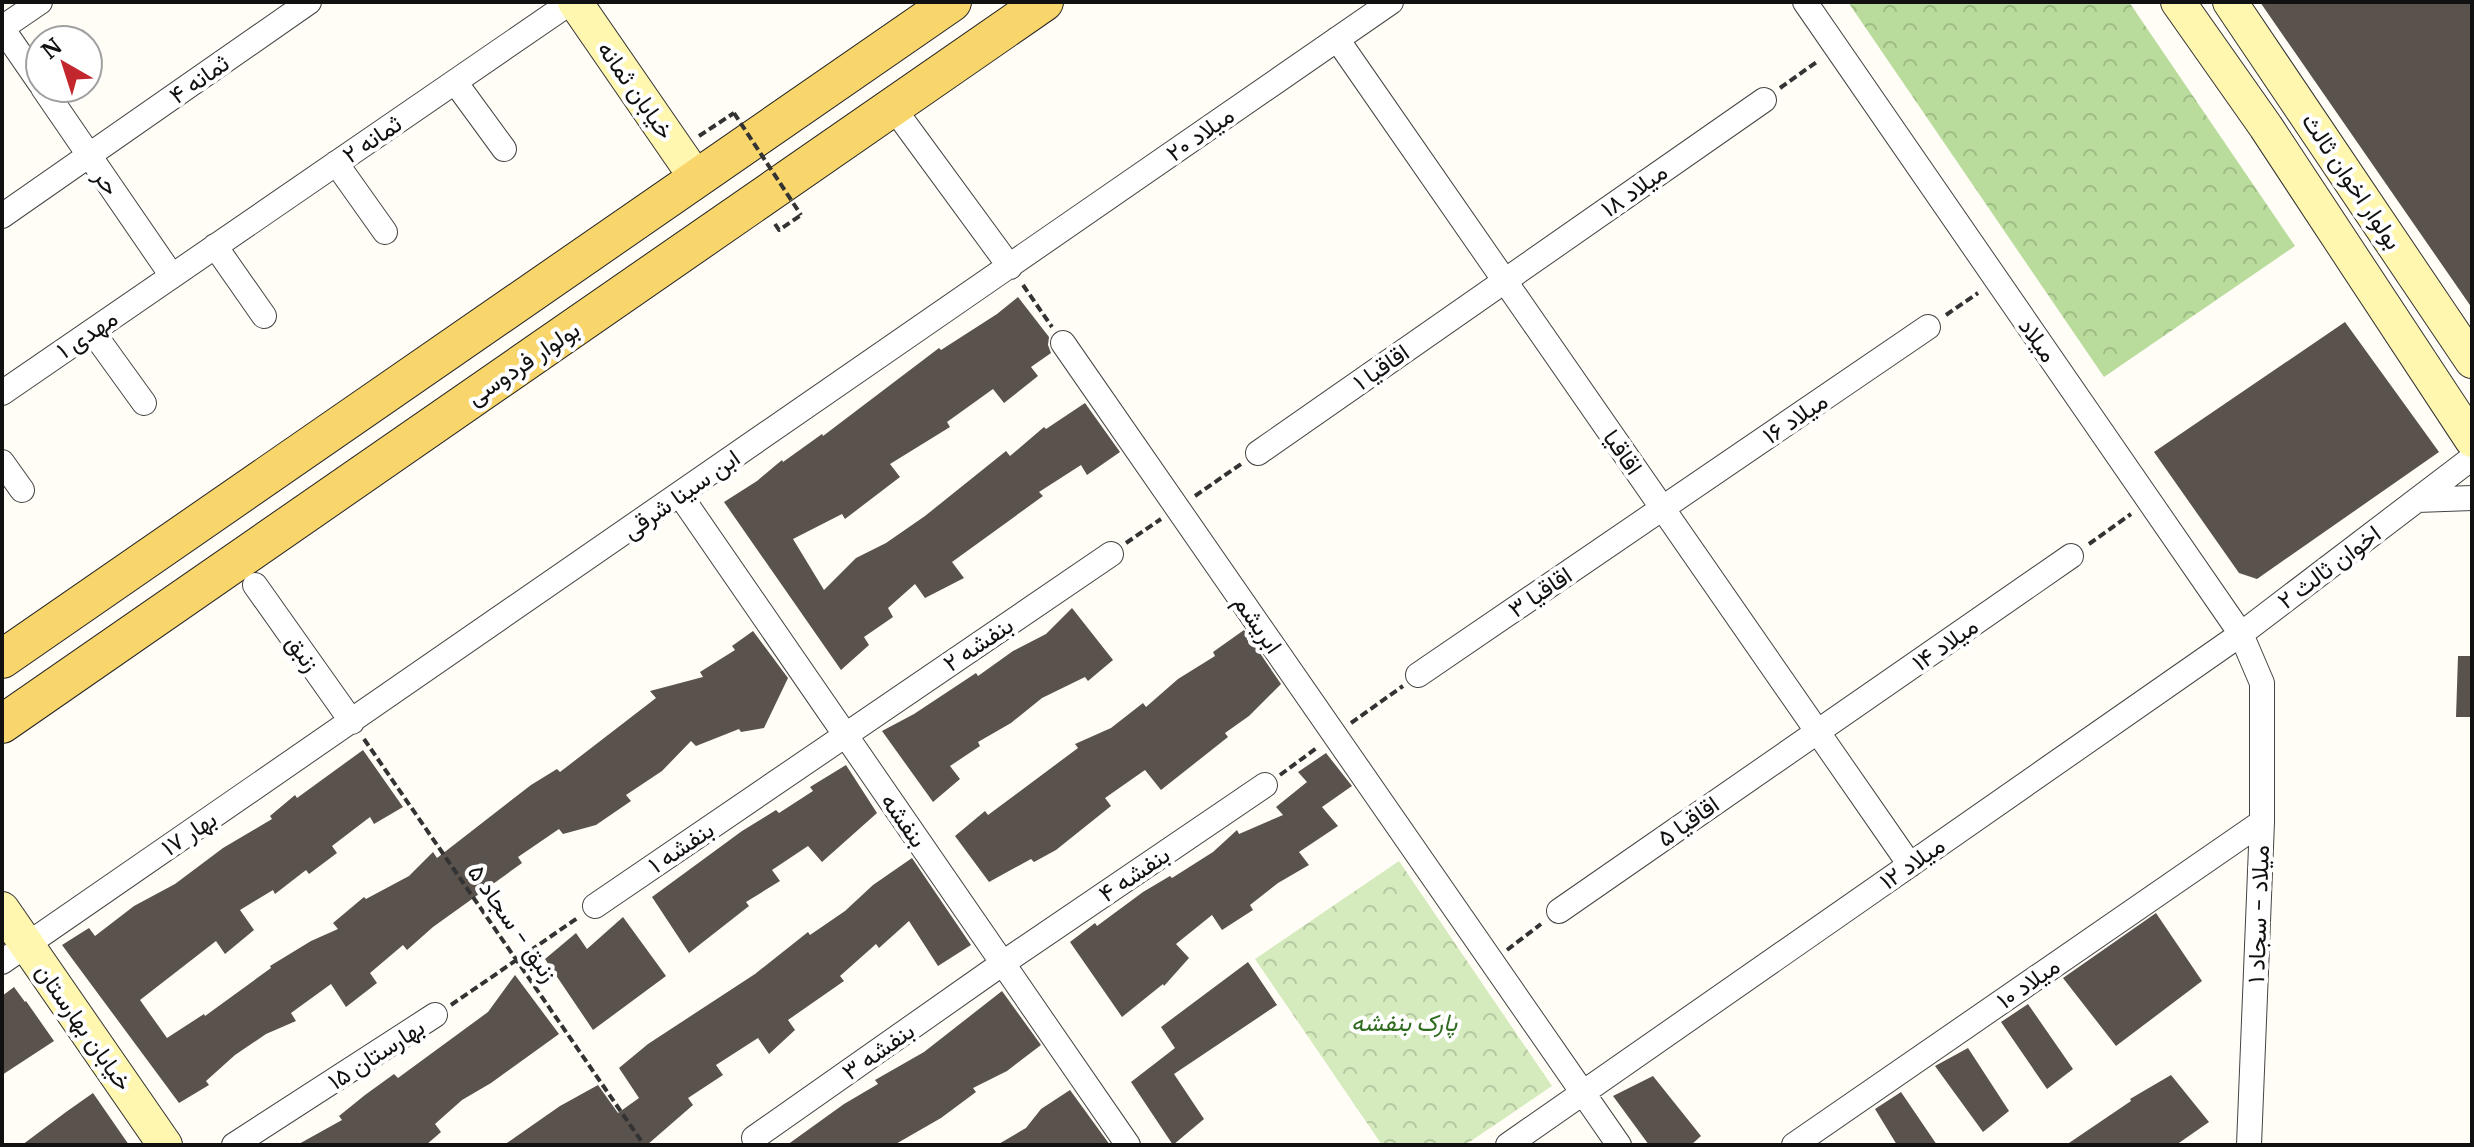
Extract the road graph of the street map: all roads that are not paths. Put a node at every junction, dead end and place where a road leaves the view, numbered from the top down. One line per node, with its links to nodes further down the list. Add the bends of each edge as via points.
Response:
1 (40, 2): 10 (street)
2 (309, 2): 20 (street, ثمانه ۴)
3 (573, 2): 13 (street, ثمانه ۲); 22 (street, خیابان ثمانه)
4 (952, 2): 22 (main road)
5 (1044, 2): 17 (main road, بولوار فردوسی)
6 (1391, 2): 11 (street, میلاد ۲۰)
7 (1805, 2): 48 (street, میلاد)
8 (2178, 2): 18 (street)
9 (2230, 2): 15 (street, بولوار اخوان ثالث)
10 (2, 28): 12 (street, حر)
11 (1337, 39): 26 (street, میلاد ۲۰); 28 (street, اقاقیا)
12 (24, 60)
13 (455, 82): 19 (street); 21 (street, ثمانه ۲)
14 (1764, 100): 28 (street, میلاد ۱۸)
15 (2299, 103): 18 (street); 33 (street, بولوار اخوان ثالث)
16 (54, 104): 20 (street, حر)
17 (892, 106): 26 (street); 53 (main road, بولوار فردوسی)
18 (2266, 127): 36 (street)
19 (504, 149)
20 (90, 156): 23 (street, ثمانه ۴); 27 (street, حر)
21 (336, 163): 24 (street); 25 (street, ثمانه ۲)
22 (697, 179): 49 (main road)
23 (2, 216)
24 (385, 232)
25 (215, 246): 27 (street, ثمانه ۲); 29 (street)
26 (1010, 267): 41 (street, ابن سینا شرقی)
27 (172, 276): 31 (street, مهدی ۱)
28 (1504, 281): 37 (street, اقاقیا ۱); 44 (street, اقاقیا)
29 (264, 316)
30 (1928, 327): 44 (street, میلاد ۱۶)
31 (92, 331): 34 (street, مهدی ۱); 35 (street)
32 (1063, 343): 65 (street, ابریشم)
33 (2472, 361)
34 (2, 393)
35 (144, 403)
36 (2472, 440)
37 (1258, 453)
38 (2472, 458): 43 (street, اخوان ثالث ۲)
39 (2, 462): 40 (street)
40 (22, 490)
41 (680, 495): 52 (street, ابن سینا شرقی); 55 (street, بنفشه)
42 (2472, 498): 43 (street)
43 (2417, 500): 48 (street, اخوان ثالث ۲)
44 (1662, 509): 50 (street, اقاقیا ۳); 54 (street, اقاقیا)
45 (1111, 554): 55 (street, بنفشه ۲)
46 (2071, 556): 54 (street, میلاد ۱۴)
47 (255, 585): 52 (street, زنبق)
48 (2241, 634): 51 (street, میلاد); 58 (street, میلاد ۱۲)
49 (2, 659)
50 (1418, 675)
51 (2262, 683): 57 (street, میلاد - سجاد ۱)
52 (352, 722): 62 (street, بهار ۱۷)
53 (2, 724)
54 (1818, 732): 58 (street, اقاقیا); 61 (street, اقاقیا ۵)
55 (845, 735): 59 (street, بنفشه ۱); 63 (street, بنفشه)
56 (1265, 785): 63 (street, بنفشه ۴)
57 (2262, 822): 72 (street, میلاد ۱۰); 73 (street, میلاد - سجاد ۱)
58 (1910, 865): 65 (street, میلاد ۱۲)
59 (595, 906)
60 (2, 909): 62 (street, خیابان بهارستان)
61 (1559, 911)
62 (14, 954): 67 (street, خیابان بهارستان)
63 (1003, 963): 66 (street, بنفشه ۳); 69 (street, بنفشه)
64 (435, 1015): 68 (street, بهارستان ۱۵)
65 (1583, 1093): 70 (street, میلاد ۱۲); 71 (street, ابریشم)
66 (754, 1138)
67 (165, 1145)
68 (234, 1145)
69 (1128, 1145)
70 (1508, 1145)
71 (1619, 1145)
72 (1794, 1145)
73 (2249, 1145)

